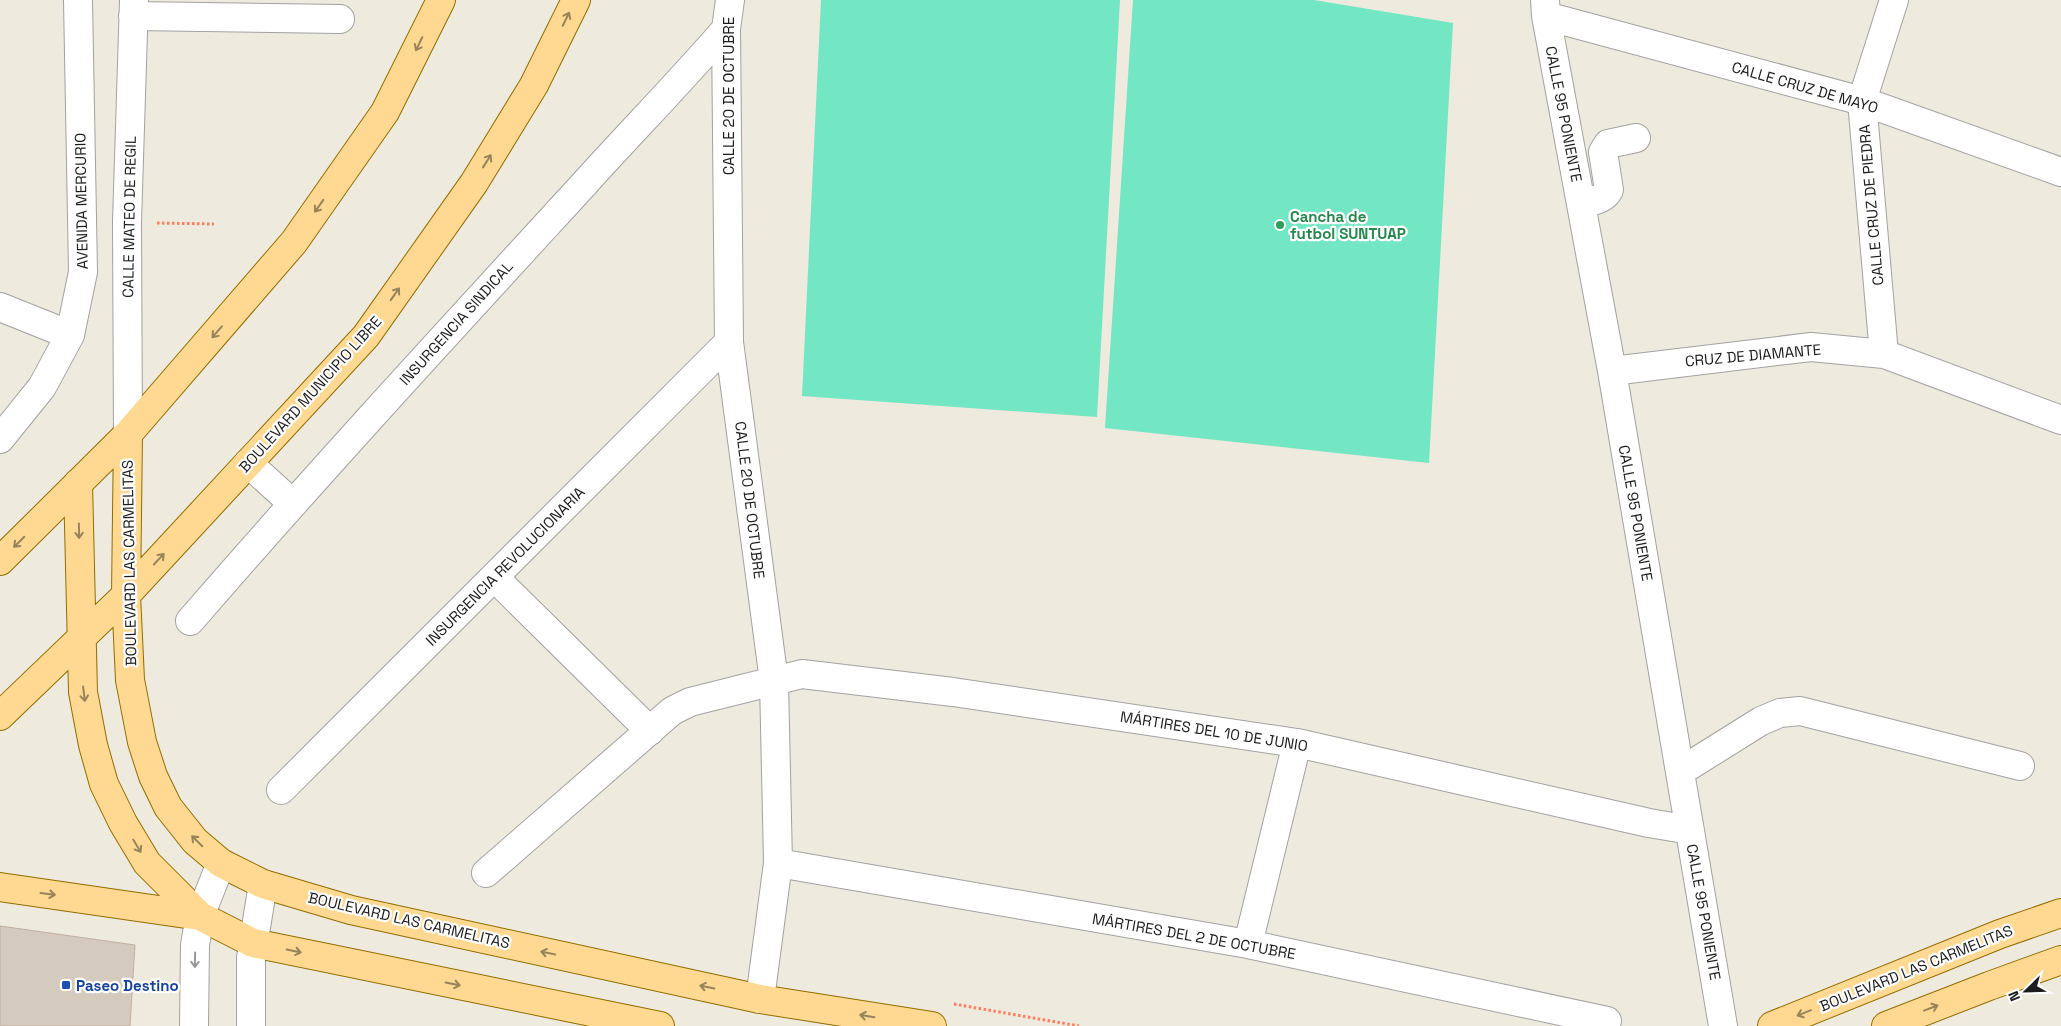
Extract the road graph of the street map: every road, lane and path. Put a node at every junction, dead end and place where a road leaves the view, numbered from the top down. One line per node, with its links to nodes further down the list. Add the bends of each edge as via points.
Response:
1 (78, 0): 17 (street, AVENIDA MERCURIO, via 83,272)
2 (441, 0): 22 (main road, one-way to 22, via 385,112 294,242)
3 (576, 0): 24 (main road, BOULEVARD MUNICIPIO LIBRE, one-way to 3, via 366,336 474,183 534,85)
4 (730, 0): 9 (street, CALLE 20 DE OCTUBRE)
5 (1894, 0): 10 (street, CALLE CRUZ DE PIEDRA)
6 (134, 8): 8 (street, via 165,16); 14 (street, CALLE MATEO DE REGIL)
7 (1545, 8): 10 (street, CALLE CRUZ DE MAYO); 13 (street, CALLE 95 PONIENTE)
8 (340, 19)
9 (726, 29): 18 (street, CALLE 20 DE OCTUBRE); 26 (street, INSURGENCIA SINDICAL)
10 (1862, 101): 12 (street, CALLE CRUZ DE MAYO); 19 (street, CALLE CRUZ DE PIEDRA)
11 (1636, 138): 13 (street, via 1604,147 1608,194)
12 (2061, 172)
13 (1581, 204): 20 (street, CALLE 95 PONIENTE)
14 (127, 222): 15 (path); 22 (street, CALLE MATEO DE REGIL)
15 (214, 224)
16 (0, 307): 17 (street)
17 (70, 335): 23 (street, AVENIDA MERCURIO, via 42,387)
18 (729, 342): 28 (street, INSURGENCIA REVOLUCIONARIA); 32 (street, CALLE 20 DE OCTUBRE)
19 (1884, 354): 20 (street, CRUZ DE DIAMANTE, via 1811,347); 21 (street, CRUZ DE DIAMANTE)
20 (1612, 371): 37 (street, CALLE 95 PONIENTE)
21 (2061, 420)
22 (128, 434): 25 (main road); 29 (main road, BOULEVARD LAS CARMELITAS)
23 (0, 438)
24 (248, 463): 26 (street); 29 (main road, BOULEVARD MUNICIPIO LIBRE, one-way to 24)
25 (78, 482): 27 (main road, one-way to 27); 31 (main road, one-way to 31)
26 (292, 503): 30 (street, INSURGENCIA SINDICAL)
27 (0, 561)
28 (494, 577): 34 (street); 38 (street, INSURGENCIA REVOLUCIONARIA)
29 (126, 595): 31 (main road, BOULEVARD MUNICIPIO LIBRE); 40 (main road, BOULEVARD LAS CARMELITAS, one-way to 29, via 196,841 174,814 153,776 142,742 130,680)
30 (190, 621)
31 (81, 638): 33 (main road, BOULEVARD MUNICIPIO LIBRE); 46 (main road, one-way to 46, via 83,692 104,784 147,863)
32 (774, 681): 34 (street, MÁRTIRES DEL 10 DE JUNIO, via 690,702 672,711); 35 (street, MÁRTIRES DEL 10 DE JUNIO, via 802,674 953,692); 41 (street, CALLE 20 DE OCTUBRE)
33 (0, 716)
34 (650, 731): 42 (street, MÁRTIRES DEL 10 DE JUNIO)
35 (1297, 743): 39 (street, MÁRTIRES DEL 10 DE JUNIO); 48 (street)
36 (2020, 766): 37 (street, via 1800,711 1780,713 1761,721)
37 (1681, 771): 39 (street, CALLE 95 PONIENTE)
38 (281, 790)
39 (1690, 830): 56 (street, CALLE 95 PONIENTE)
40 (222, 863): 43 (main road, BOULEVARD LAS CARMELITAS); 46 (street)
41 (778, 863): 48 (street, MÁRTIRES DEL 2 DE OCTUBRE); 50 (street, CALLE 20 DE OCTUBRE)
42 (486, 873)
43 (263, 884): 47 (street); 50 (main road, BOULEVARD LAS CARMELITAS, one-way to 43, via 351,910)
44 (0, 888): 46 (main road, one-way to 46)
45 (2061, 913): 57 (main road, BOULEVARD LAS CARMELITAS, one-way to 57, via 2000,934)
46 (200, 916): 47 (main road); 52 (street, one-way to 52, via 195,945)
47 (253, 943): 53 (street); 54 (main road, one-way to 54)
48 (1248, 944): 51 (street, MÁRTIRES DEL 2 DE OCTUBRE)
49 (2061, 960): 58 (main road, one-way to 49)
50 (760, 999): 55 (main road, BOULEVARD LAS CARMELITAS, one-way to 50)
51 (1607, 1021)
52 (194, 1026)
53 (251, 1026)
54 (660, 1026)
55 (932, 1026)
56 (1724, 1026)
57 (1772, 1026)
58 (1886, 1026)

